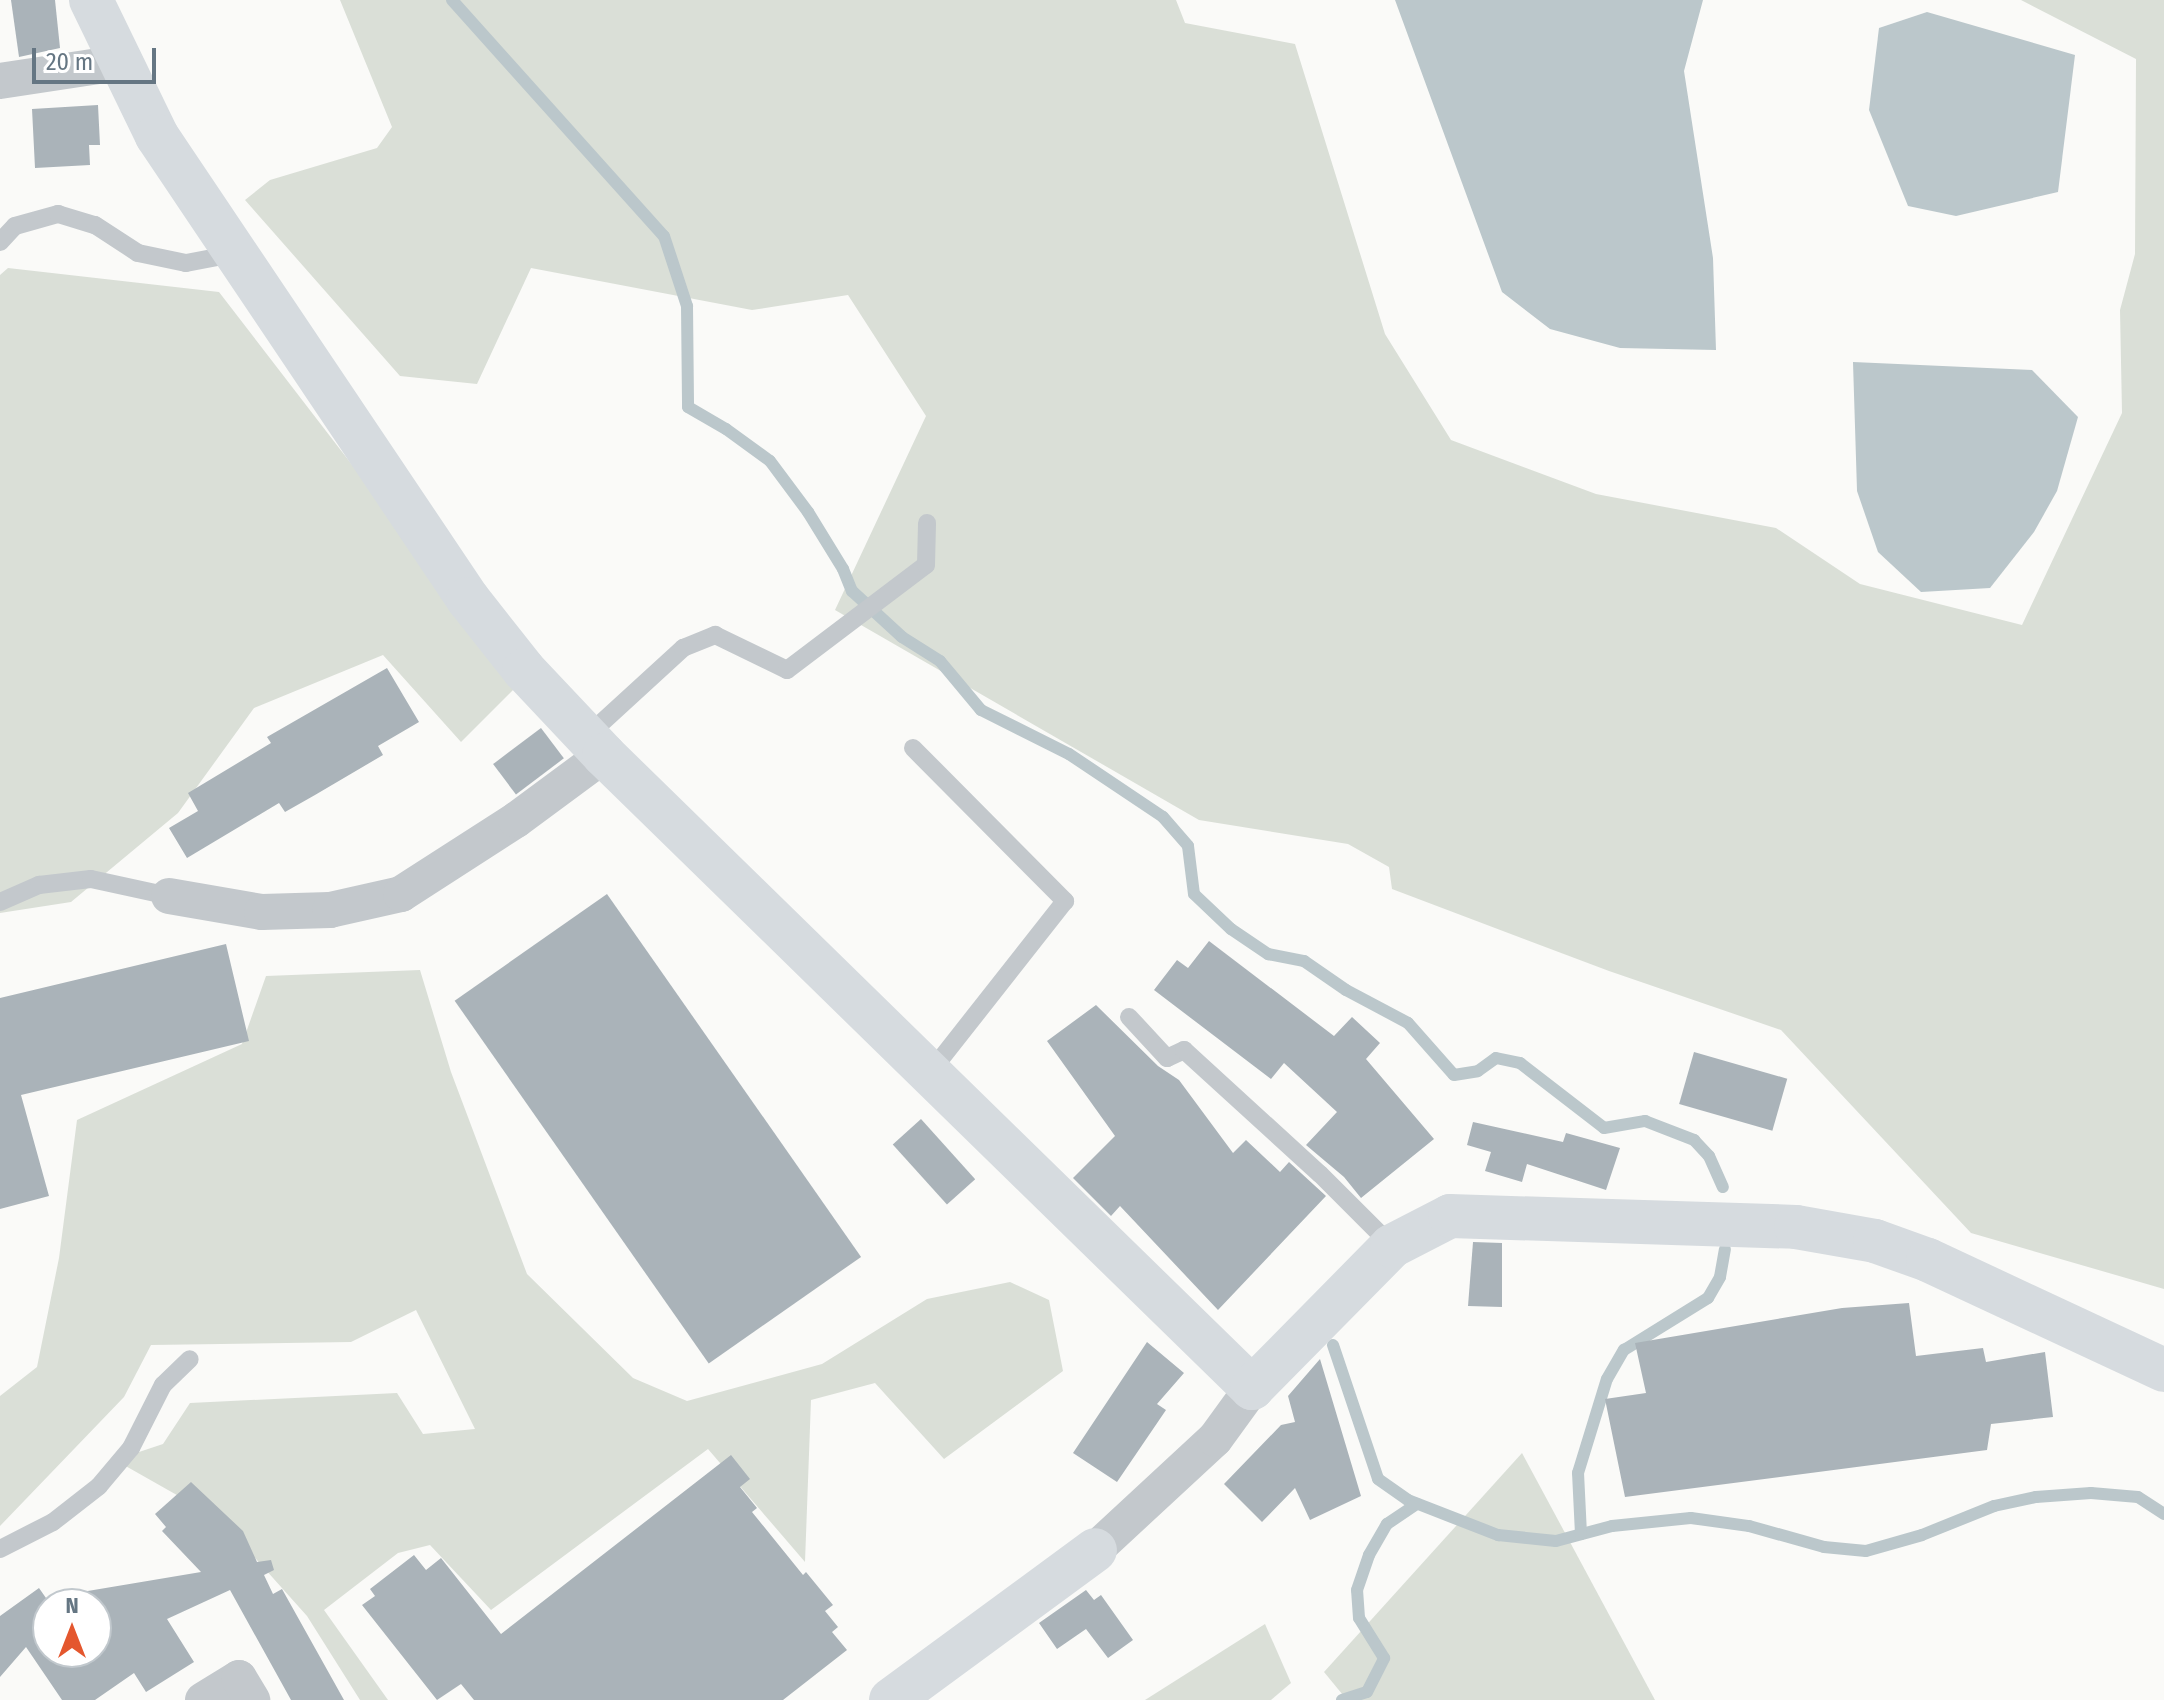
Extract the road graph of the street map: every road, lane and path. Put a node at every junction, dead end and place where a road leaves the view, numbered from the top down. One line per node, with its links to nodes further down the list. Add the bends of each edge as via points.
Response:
1 (91, 0): 2 (street)
2 (119, 63): 3 (street); 5 (street, via 157,136)
3 (0, 79)
4 (0, 242): 5 (lane, via 15,226 58,214 95,225 138,253 186,263)
5 (236, 253): 7 (street, via 468,599 524,670)
6 (927, 523): 7 (lane, via 926,565 787,670 715,635 683,648)
7 (595, 746): 9 (street, via 516,820 401,894 330,910 262,912); 12 (street)
8 (913, 748): 12 (lane, via 1065,901)
9 (169, 896): 10 (lane, via 91,879 39,885)
10 (0, 902)
11 (1129, 1017): 13 (lane, via 1167,1058 1184,1050)
12 (931, 1071): 16 (street)
13 (1392, 1246): 15 (street, via 1450,1216 1796,1227 1875,1241 1928,1260); 16 (street)
14 (190, 1359): 17 (lane, via 163,1385 131,1448 99,1486 53,1522)
15 (2164, 1370)
16 (1252, 1388): 18 (street, via 1215,1439)
17 (0, 1549)
18 (1095, 1550): 21 (street)
19 (203, 1700): 20 (street, via 239,1678)
20 (252, 1700)
21 (891, 1700)

